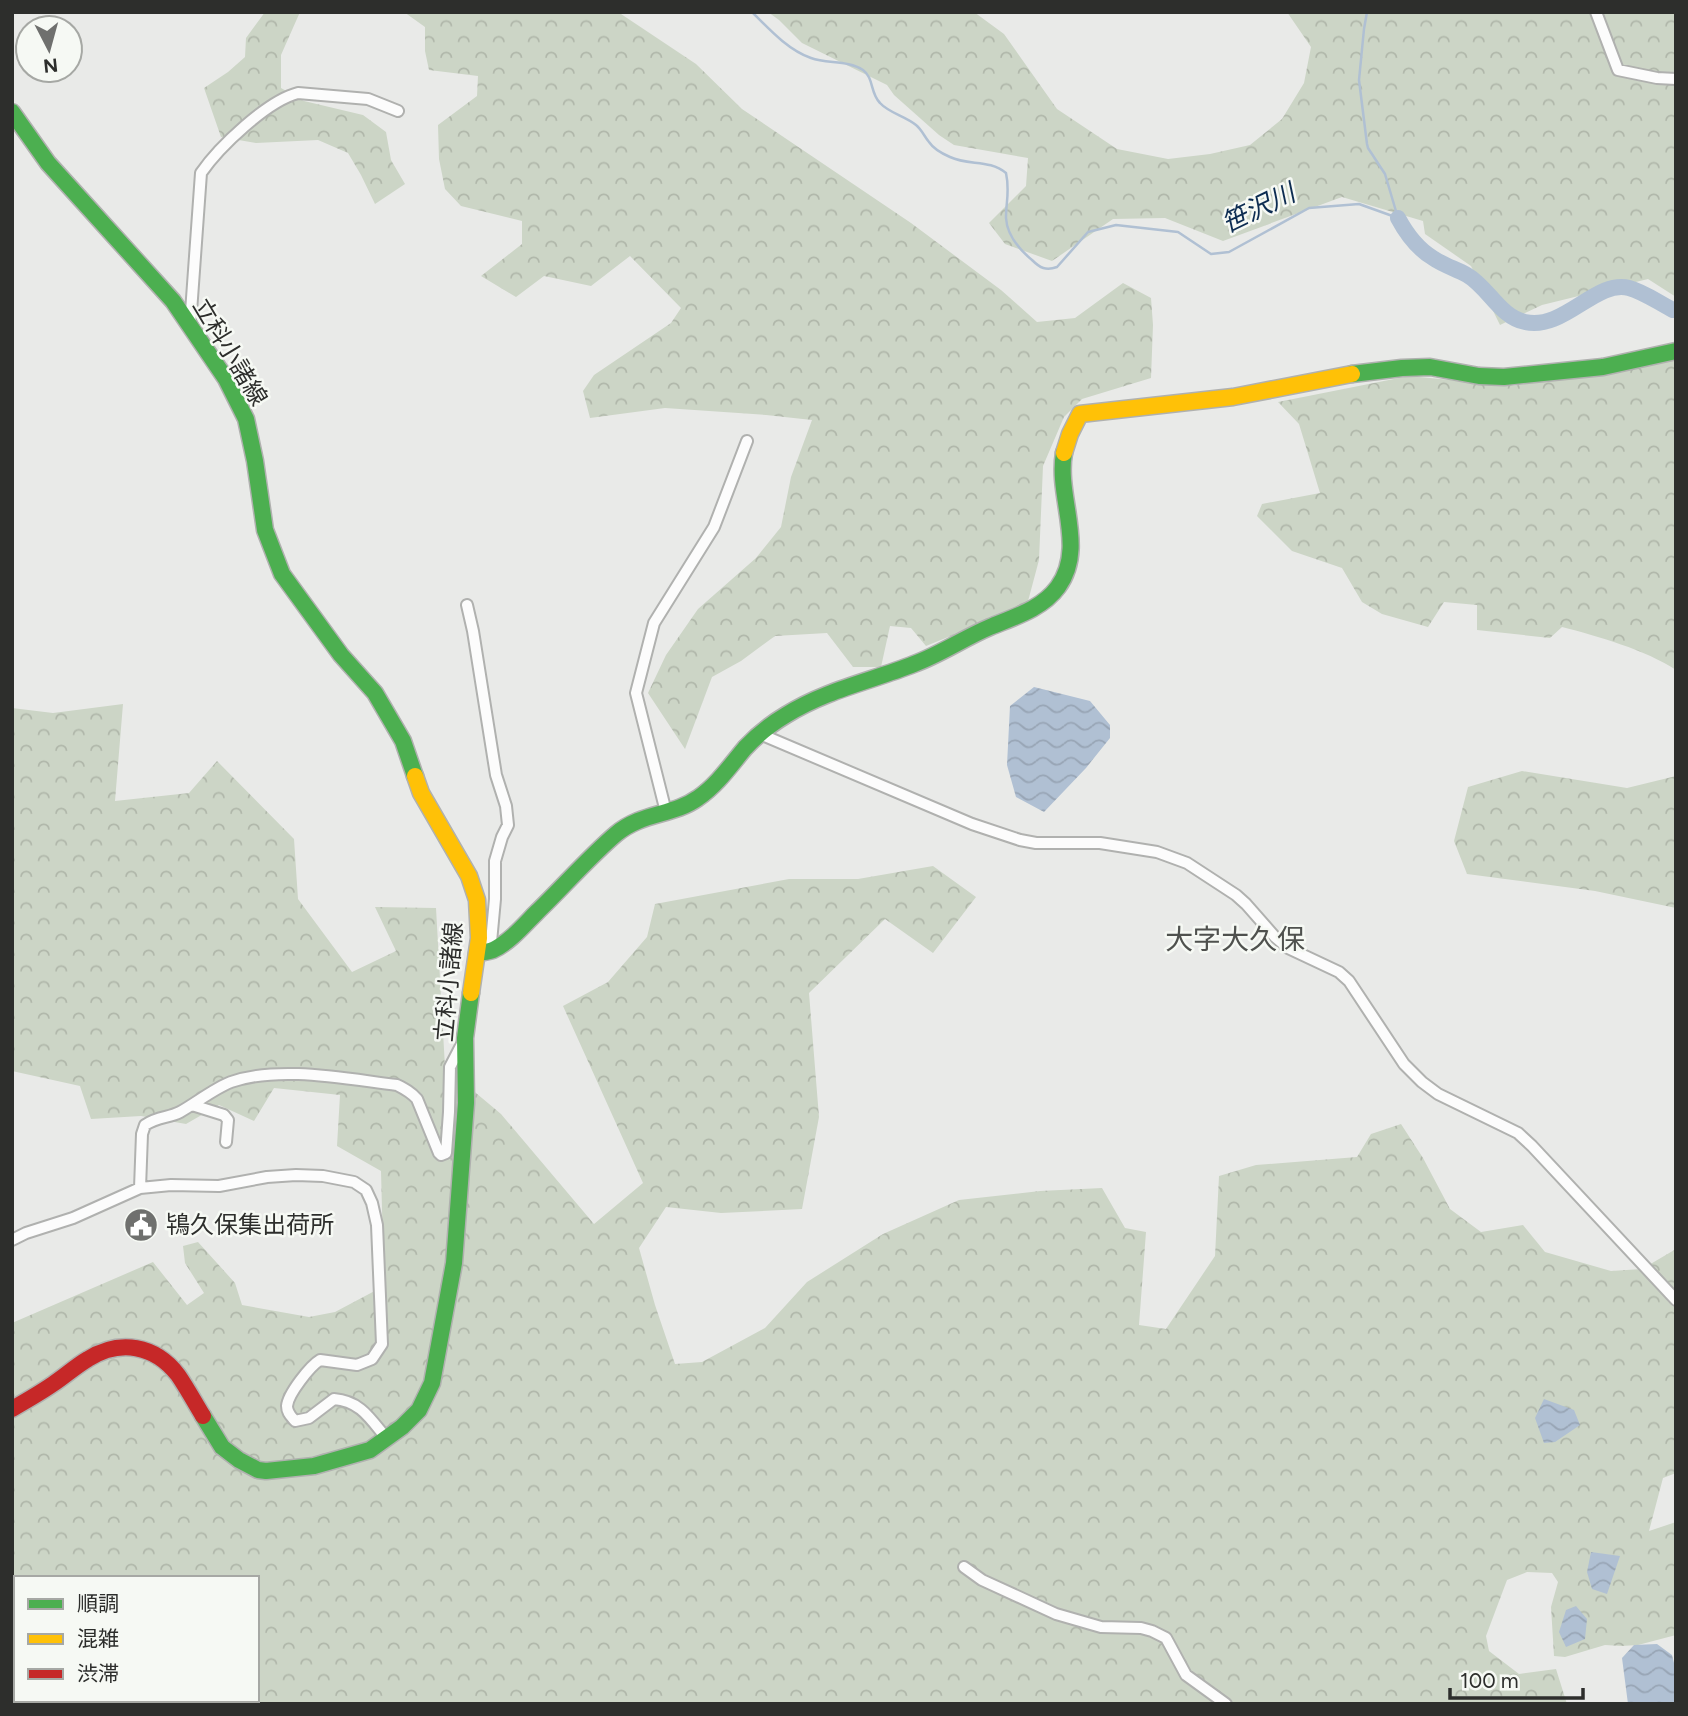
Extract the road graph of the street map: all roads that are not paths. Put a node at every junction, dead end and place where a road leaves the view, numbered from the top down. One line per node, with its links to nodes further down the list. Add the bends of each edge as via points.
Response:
1 (1596, 12): 2 (street, via 1618,70)
2 (1676, 79)
3 (398, 111): 5 (street, via 368,99 298,93 255,117 209,162 201,173)
4 (12, 112): 5 (main road, 立科小諸線, via 48,163 156,281)
5 (190, 326): 11 (main road, 立科小諸線, via 226,379 246,419 265,530 282,574 390,717 421,793 469,876 477,900)
6 (1676, 351): 9 (main road, via 1603,367 1504,377 1402,368 1233,397 1080,414 1066,443 1061,468 1072,551 1060,585 1051,595 1024,614 915,664 807,703)
7 (747, 441): 10 (street, via 715,527 654,623 636,693)
8 (467, 605): 11 (street, via 508,825 495,861 491,942)
9 (760, 734): 10 (main road, via 709,790 684,807); 17 (street, via 1020,840 1157,852 1205,874 1236,895 1288,948 1349,981 1404,1064 1422,1082 1518,1133)
10 (666, 812): 11 (main road, via 635,821 617,833 516,933 492,950)
11 (477, 953): 12 (main road, 立科小諸線)
12 (465, 1038): 13 (street, via 450,1067 446,1153 442,1155 417,1099 397,1085 276,1073 229,1083); 19 (main road, 立科小諸線, via 464,1147 454,1264 441,1340 425,1399)
13 (192, 1105): 14 (street, via 224,1115 228,1120); 15 (street, via 145,1125)
14 (226, 1142)
15 (140, 1188): 16 (street); 19 (street, via 219,1186 296,1175 341,1178 366,1190 377,1225 382,1344 372,1359 357,1365 320,1360 287,1402 295,1421 309,1418 334,1399 348,1400 363,1410)
16 (12, 1240)
17 (1676, 1300)
18 (12, 1409): 19 (main road, 立科小諸線, via 100,1352 129,1346 156,1354 177,1374 222,1447 249,1466 266,1471 314,1466 370,1450)
19 (387, 1439)
20 (964, 1567): 21 (street, via 1056,1614 1101,1627 1153,1631 1166,1638 1186,1675)
21 (1226, 1704)

